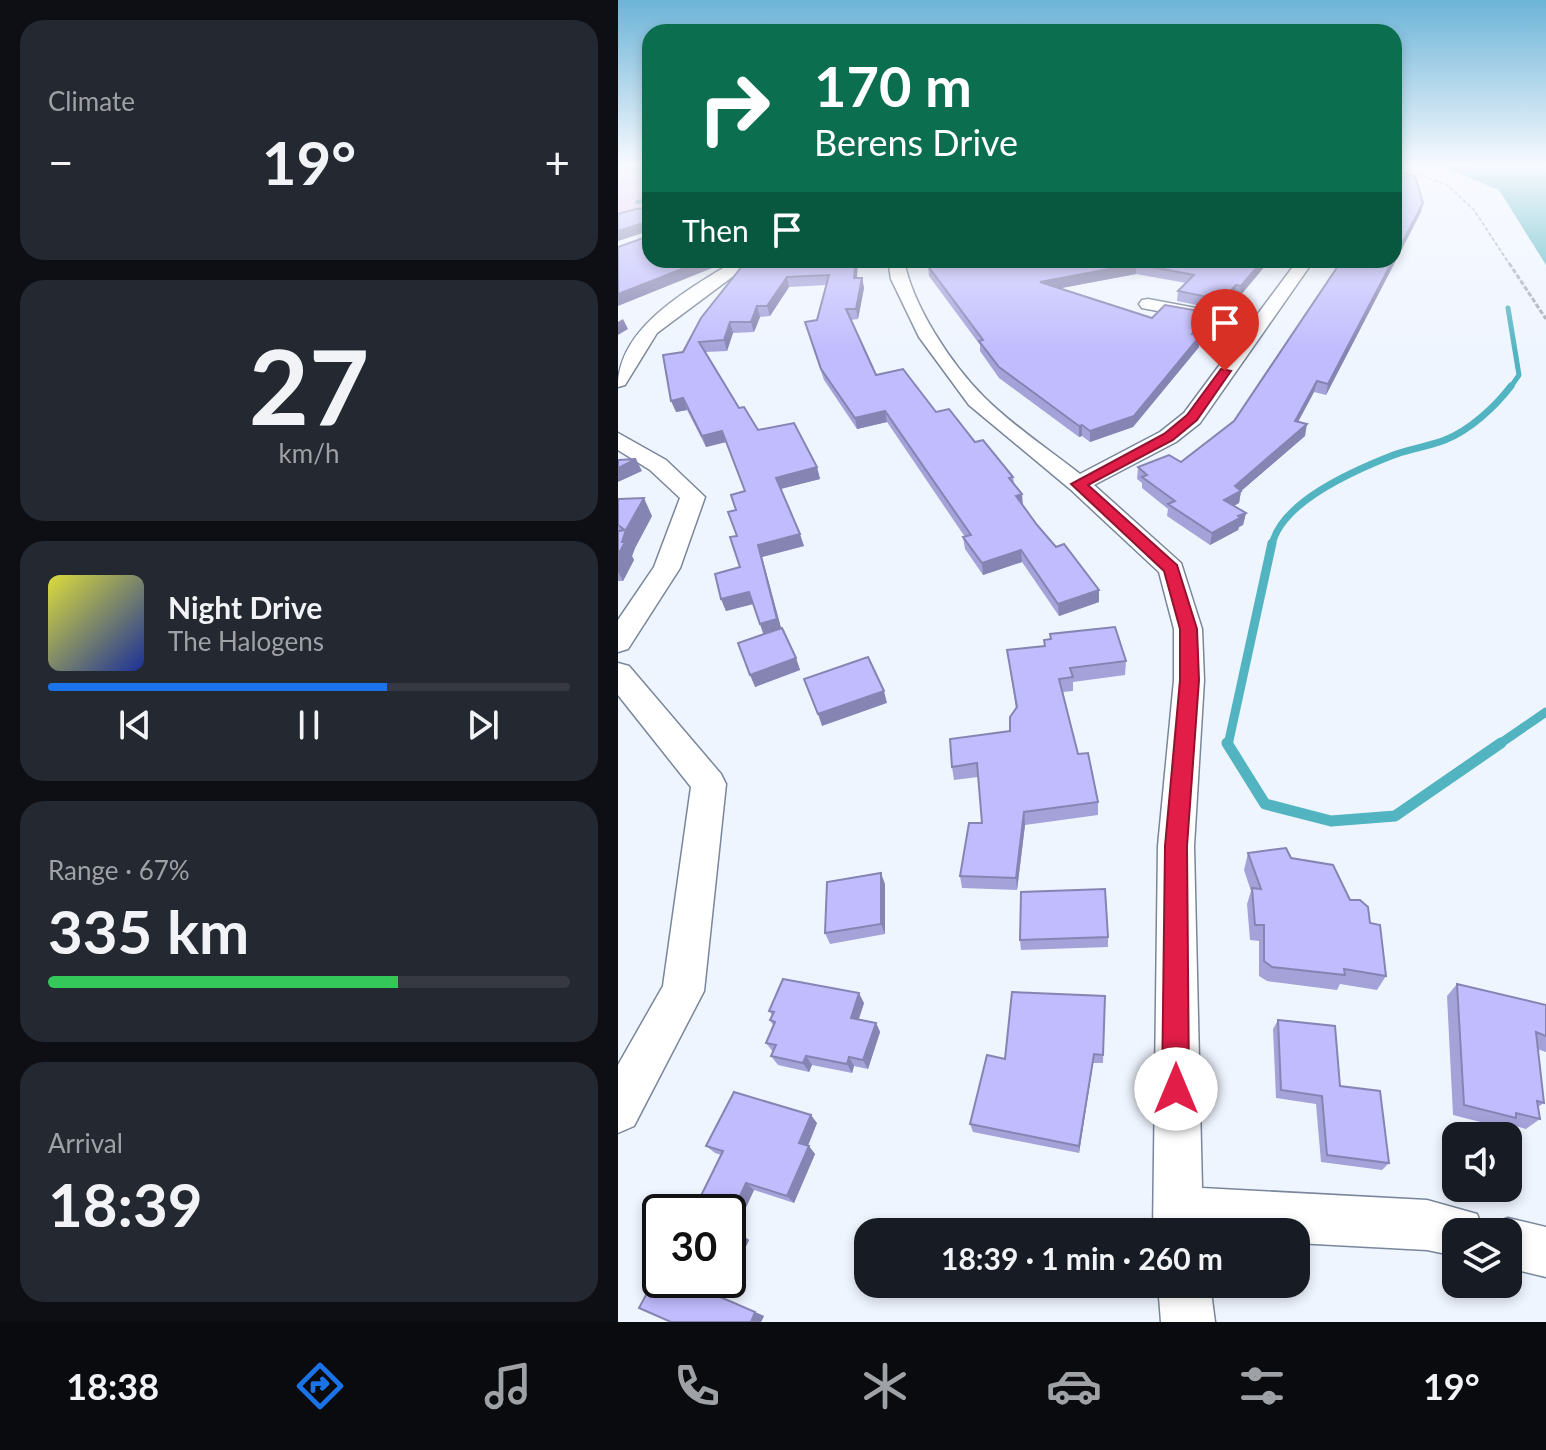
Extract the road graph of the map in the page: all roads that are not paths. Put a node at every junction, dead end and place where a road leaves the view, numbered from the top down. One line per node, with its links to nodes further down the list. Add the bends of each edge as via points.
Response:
1 (735, 268): 6 (street, via 650,330)
2 (897, 268): 8 (street, via 928,337 976,401)
3 (1300, 268): 5 (street)
4 (1148, 304): 5 (street)
5 (1259, 325): 8 (street, via 1192,418 1168,437)
6 (618, 381)
7 (618, 440): 9 (street, via 658,465 693,497 667,568)
8 (1078, 484): 12 (street, via 1172,569 1188,629 1176,846)
9 (618, 642)
10 (618, 674): 11 (street, via 709,784 683,991)
11 (618, 1110)
12 (1177, 1218)
13 (1310, 1224): 14 (street)
14 (1442, 1228)
15 (1522, 1246): 16 (street)
16 (1546, 1252)
17 (1185, 1298): 18 (street)
18 (1188, 1322)

